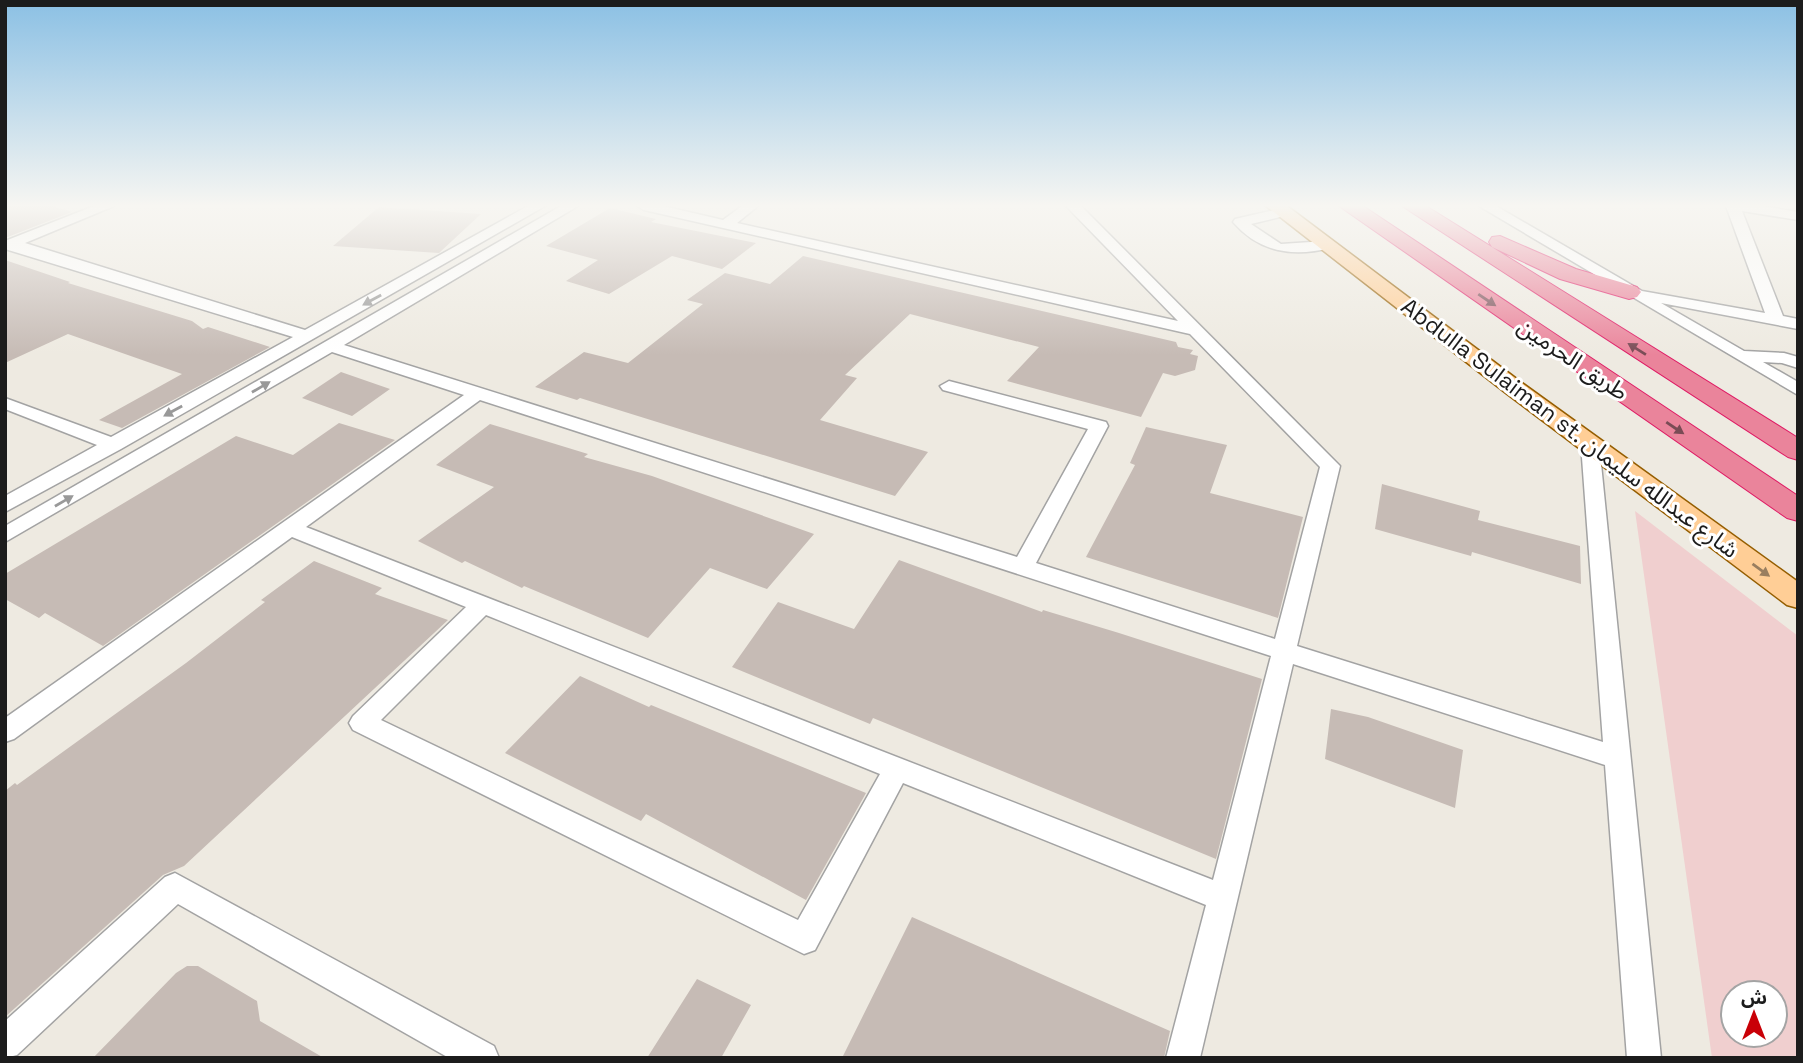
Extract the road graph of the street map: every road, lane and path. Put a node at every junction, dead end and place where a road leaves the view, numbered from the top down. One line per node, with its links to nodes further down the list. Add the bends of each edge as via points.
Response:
1 (44, 256): 16 (street)
2 (449, 256): 16 (street, one-way to 16)
3 (486, 256): 17 (street)
4 (863, 256): 15 (street)
5 (1122, 256): 15 (street)
6 (1340, 256): 25 (main road, Abdulla Sulaiman st. شارع عبدالله سليمان)
7 (1422, 256): 28 (highway, طريق الحرمين, one-way to 28)
8 (1491, 256): 26 (highway, طريق الحرمين, one-way to 8)
9 (1526, 256): 12 (highway)
10 (1568, 256): 12 (street)
11 (1753, 256): 13 (street)
12 (1629, 292): 13 (street); 18 (street)
13 (1776, 320): 14 (street)
14 (1798, 324)
15 (1195, 330): 34 (street, via 1330,466)
16 (307, 336): 24 (street, one-way to 24)
17 (331, 346): 22 (street); 30 (street, one-way to 17)
18 (1738, 355): 19 (street); 21 (street)
19 (1798, 363)
20 (949, 386): 31 (street, via 1099,426)
21 (1798, 390)
22 (478, 393): 29 (street); 31 (street)
23 (5, 403): 24 (street)
24 (114, 444): 27 (street)
25 (1590, 444): 32 (main road, Abdulla Sulaiman st. شارع عبدالله سليمان, one-way to 32); 36 (street)
26 (1798, 452)
27 (5, 505)
28 (1798, 511)
29 (290, 528): 33 (street); 35 (street)
30 (5, 535)
31 (1023, 567): 34 (street)
32 (1798, 597)
33 (483, 604): 37 (street); 37 (street, via 362,723 804,939)
34 (1284, 651): 36 (street); 38 (street)
35 (5, 732)
36 (1618, 758): 42 (street)
37 (897, 769): 38 (street)
38 (1223, 898): 41 (street)
39 (5, 1043): 40 (street, via 175,887)
40 (482, 1058)
41 (1183, 1058)
42 (1644, 1058)

